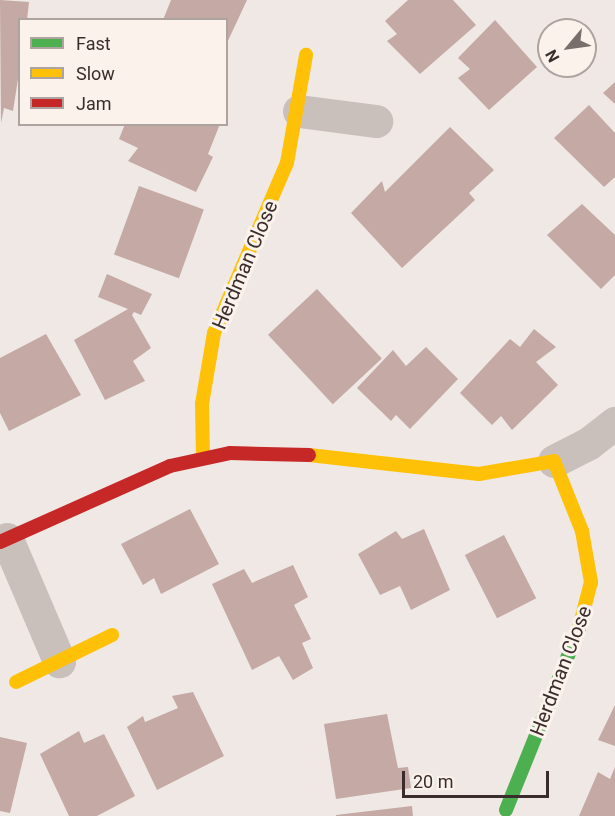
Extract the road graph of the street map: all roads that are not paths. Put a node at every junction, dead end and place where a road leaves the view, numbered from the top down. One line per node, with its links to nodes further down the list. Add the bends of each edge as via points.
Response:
1 (306, 55): 2 (street, Herdman Close)
2 (299, 111): 3 (street); 5 (street, Herdman Close, via 283,173 214,333 203,394)
3 (376, 122)
4 (615, 423): 6 (street, via 590,443)
5 (203, 458): 6 (street, via 287,452 479,474); 7 (street, via 137,478)
6 (554, 461): 11 (street, Herdman Close, via 582,531 591,582 587,608)
7 (3, 541): 9 (street)
8 (112, 635): 9 (street)
9 (59, 661): 10 (street)
10 (16, 682)
11 (506, 810)

